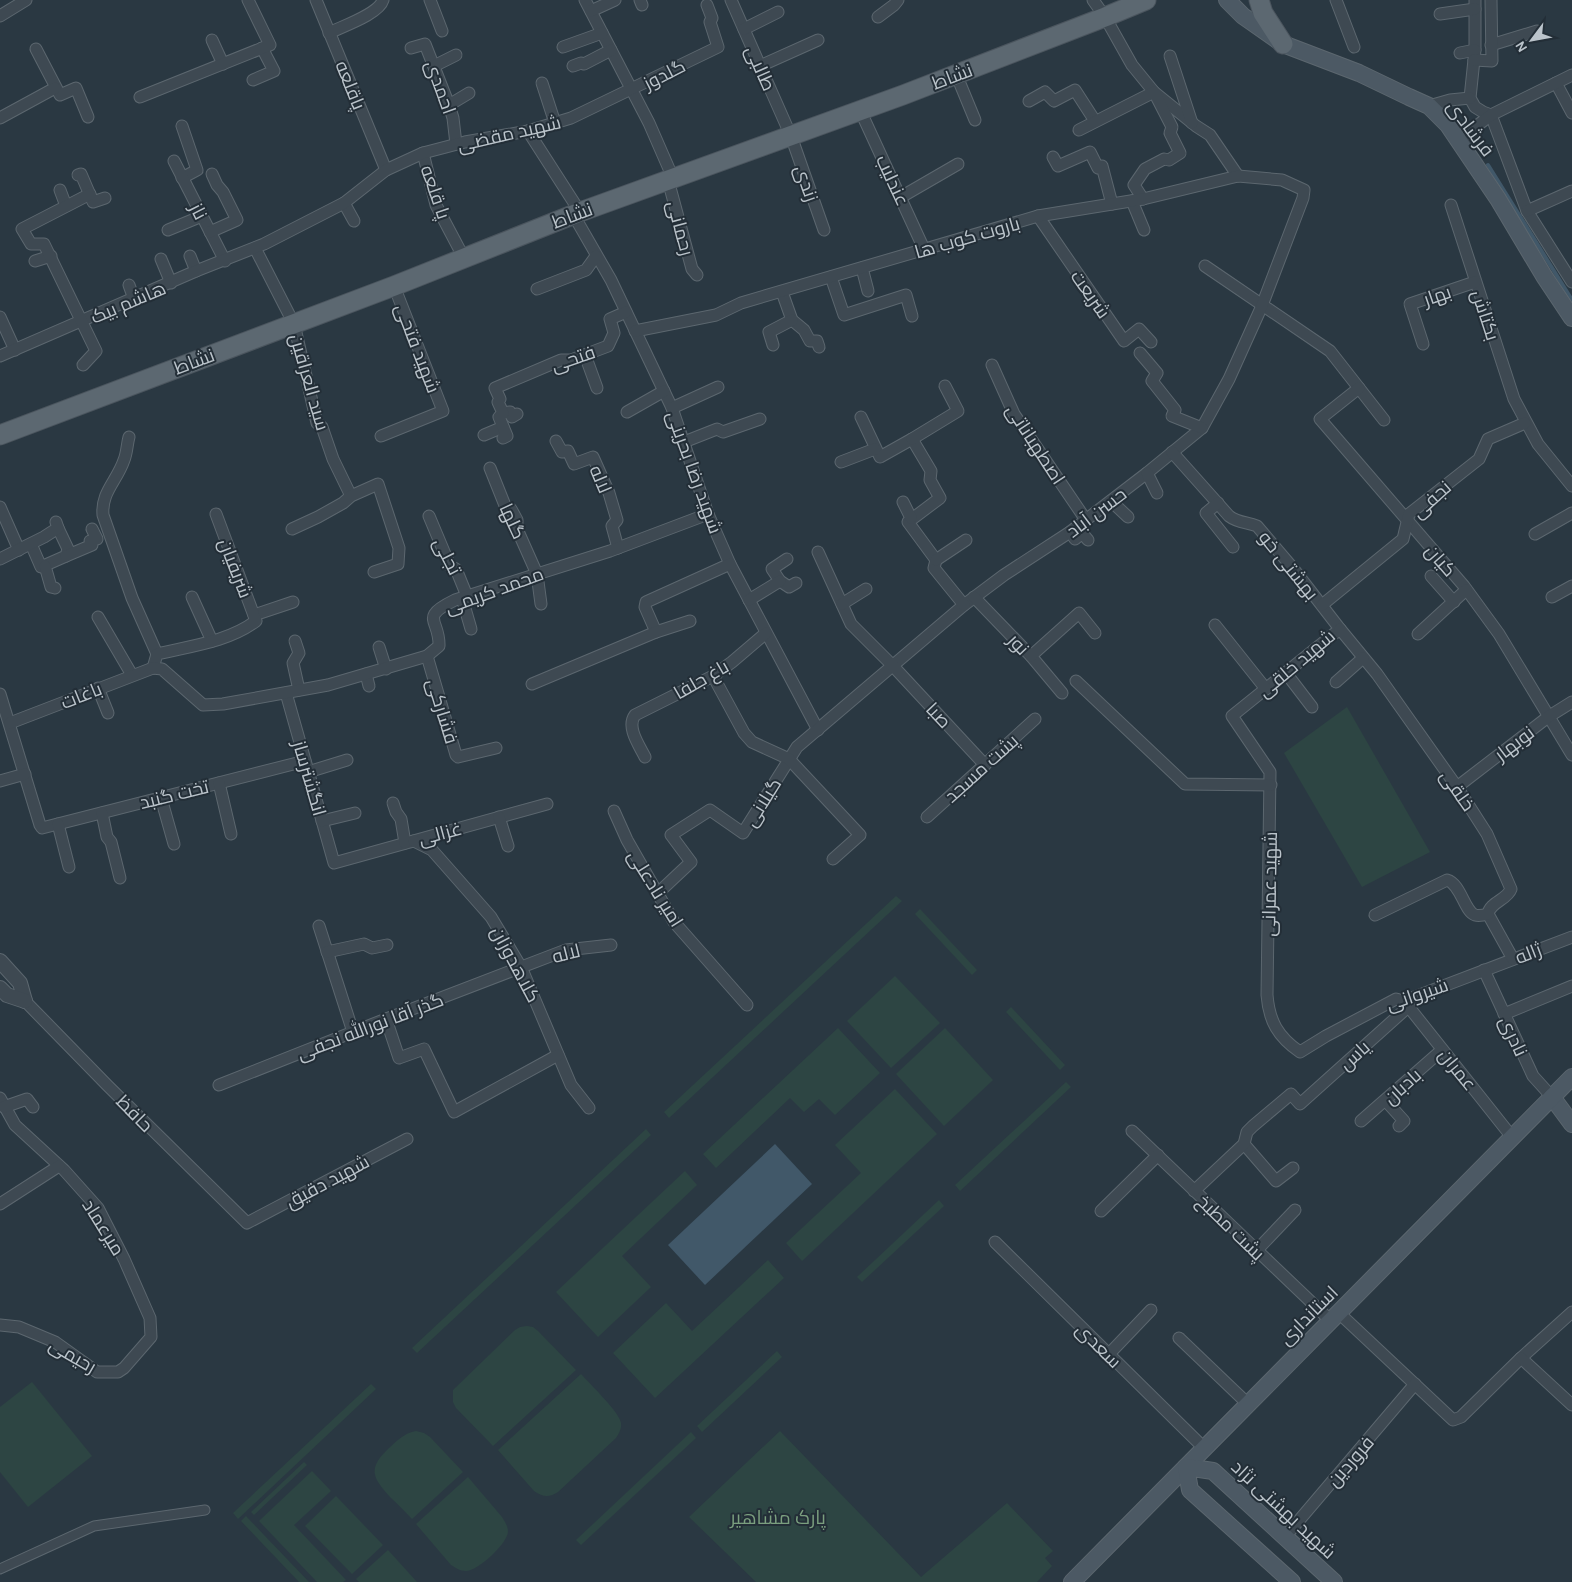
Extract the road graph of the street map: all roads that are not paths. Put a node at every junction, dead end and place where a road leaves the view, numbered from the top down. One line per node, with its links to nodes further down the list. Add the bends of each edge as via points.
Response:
1 (26, 0): 21 (street)
2 (248, 0): 35 (street, via 270,45)
3 (316, 0): 27 (street, پاقلعه)
4 (383, 0): 27 (street, via 376,10)
5 (430, 0): 25 (street)
6 (585, 0): 18 (street)
7 (615, 0): 18 (street)
8 (731, 0): 24 (street, طالبی)
9 (898, 0): 22 (street)
10 (1093, 0): 23 (street)
11 (1146, 0): 23 (main road, نشاط)
12 (1228, 0): 31 (main road, فرشادی, via 1243,16)
13 (1259, 0): 31 (main road, via 1263,13)
14 (1336, 0): 34 (street)
15 (1491, 0): 32 (street)
16 (1475, 4): 20 (street); 41 (street)
17 (707, 5): 53 (street, گلدوز, via 718,47)
18 (591, 11): 28 (street)
19 (778, 12): 24 (street)
20 (1440, 14)
21 (0, 16)
22 (878, 17)
23 (1105, 17): 47 (main road, نشاط); 54 (street, via 1132,65)
24 (744, 29): 46 (street, طالبی)
25 (442, 31)
26 (1537, 32): 32 (street)
27 (329, 33): 82 (street, پاقلعه)
28 (602, 33): 33 (street); 38 (street)
29 (212, 40): 43 (street)
30 (818, 40): 46 (street)
31 (1283, 44): 60 (main road, فرشادی, via 1359,73)
32 (1491, 45): 41 (street, via 1492,61)
33 (563, 47)
34 (1354, 47)
35 (262, 48): 43 (street); 49 (street, via 274,71)
36 (411, 48): 44 (street, احمدی, via 425,44)
37 (36, 49): 52 (street)
38 (611, 50): 45 (street); 53 (street)
39 (1460, 53): 41 (street)
40 (456, 55): 44 (street)
41 (1475, 55): 57 (street)
42 (1170, 56): 70 (street)
43 (223, 64): 56 (street)
44 (434, 66): 59 (street, احمدی)
45 (574, 66)
46 (760, 66): 75 (street, طالبی)
47 (956, 74): 61 (main road, نشاط); 67 (street)
48 (1572, 75): 51 (street)
49 (253, 80)
50 (542, 83): 69 (street)
51 (1556, 83): 62 (street); 63 (street)
52 (55, 88): 64 (street, via 60,95 76,88); 65 (street)
53 (632, 90): 66 (street, شهید مقضی); 87 (street, گلدوز)
54 (1154, 92): 68 (street); 70 (street); 96 (street, via 1172,127 1170,133 1180,152 1169,160 1164,159 1144,169 1134,185)
55 (469, 93): 59 (street)
56 (140, 97)
57 (1470, 98): 60 (street); 63 (street, via 1475,107)
58 (1029, 100): 68 (street, via 1045,92 1054,101 1075,90)
59 (449, 105): 76 (street, احمدی)
60 (1429, 106): 77 (main road, فرشادی)
61 (860, 110): 75 (main road, نشاط); 94 (street, عندلیب)
62 (1572, 113)
63 (1491, 115): 77 (street, via 1474,128); 101 (street)
64 (88, 116)
65 (0, 118)
66 (571, 118): 69 (street, شهید مقضی); 72 (street)
67 (975, 120)
68 (1095, 121): 73 (street)
69 (555, 123): 74 (street, شهید مقضی)
70 (1192, 124): 85 (street, via 1210,135)
71 (182, 126): 86 (street, via 198,170)
72 (576, 130)
73 (1079, 130)
74 (528, 131): 76 (street, شهید مقضی); 102 (street, شهید رضا بحرینی)
75 (791, 136): 87 (main road, نشاط); 107 (street, زندی)
76 (456, 144): 78 (street, شهید مقضی)
77 (1464, 148): 137 (main road, فرشادی)
78 (423, 153): 82 (street, شهید مقضی); 115 (street, پا قلعه, via 436,205)
79 (1053, 157): 98 (street, via 1058,166 1090,152 1098,168 1102,166)
80 (174, 161): 86 (street, ناز)
81 (958, 164): 94 (street)
82 (386, 170): 97 (street, هاشم بیک)
83 (212, 174): 109 (street, via 237,220)
84 (78, 175): 92 (street, via 81,174)
85 (1238, 176): 88 (street, باروت کوب ها); 90 (street, باروت کوب ها, via 1282,180)
86 (182, 178): 103 (street, ناز)
87 (671, 179): 102 (main road, نشاط); 122 (street, رحمانی, via 692,268)
88 (1206, 184): 93 (street); 96 (street, باروت کوب ها)
89 (60, 190): 99 (street)
90 (1304, 190): 133 (street, حسن آباد)
91 (1572, 191): 101 (street)
92 (90, 194): 95 (street, via 93,202); 99 (street)
93 (1198, 195)
94 (901, 197): 111 (street, عندلیب)
95 (105, 198)
96 (1138, 200): 98 (street, باروت کوب ها); 108 (street)
97 (344, 203): 105 (street); 110 (street, هاشم بیک)
98 (1112, 204): 104 (street, باروت کوب ها)
99 (66, 206): 112 (street, via 22,229 31,244 44,244)
100 (1451, 206): 124 (street, بکتاش)
101 (1527, 211): 125 (street)
102 (577, 213): 114 (street, شهید رضا بحرینی); 115 (main road, نشاط)
103 (202, 216): 106 (street); 109 (street, ناز)
104 (1038, 216): 111 (street, باروت کوب ها); 142 (street, شریعت, via 1124,341 1139,329)
105 (354, 221)
106 (168, 230)
107 (824, 230)
108 (1144, 230)
109 (210, 232): 118 (street, ناز)
110 (255, 248): 118 (street, هاشم بیک); 140 (street)
111 (924, 249): 120 (street, باروت کوب ها)
112 (51, 256): 117 (street); 139 (street)
113 (190, 256): 121 (street)
114 (596, 256): 129 (street, via 586,270); 134 (street, شهید رضا بحرینی)
115 (464, 258): 128 (main road, نشاط)
116 (161, 259): 126 (street)
117 (35, 261)
118 (225, 261): 121 (street, هاشم بیک)
119 (1205, 266): 133 (street)
120 (862, 268): 123 (street, باروت کوب ها); 130 (street)
121 (196, 271): 126 (street, هاشم بیک)
122 (697, 275)
123 (831, 278): 131 (street, باروت کوب ها); 135 (street, via 844,315 906,295)
124 (1475, 282): 143 (street, بهار, via 1410,304); 164 (street, بکتاش, via 1514,399)
125 (1572, 282)
126 (171, 283): 132 (street, هاشم بیک)
127 (129, 285): 132 (street)
128 (394, 286): 140 (main road, نشاط); 168 (street, شهید فتحی, via 443,411)
129 (537, 289)
130 (868, 291)
131 (782, 292): 138 (street); 141 (street, باروت کوب ها, via 716,314)
132 (134, 299): 139 (street, هاشم بیک)
133 (1263, 304): 155 (street, via 1330,351); 165 (street, حسن آباد, via 1229,379)
134 (626, 312): 141 (street, شهید رضا بحرینی); 148 (street, فتحی, via 610,319 614,333 608,346)
135 (912, 316)
136 (0, 317): 146 (street)
137 (1572, 318)
138 (792, 320): 144 (street, via 768,332); 145 (street, via 804,330 810,341 818,341)
139 (82, 322): 146 (street, هاشم بیک); 150 (street, via 96,351)
140 (294, 324): 166 (main road, نشاط); 180 (street, سید العراقین, via 317,423 322,427)
141 (635, 331): 156 (street, شهید رضا بحرینی)
142 (1151, 342)
143 (1423, 344)
144 (773, 345)
145 (819, 347)
146 (15, 350): 149 (street, هاشم بیک)
147 (1140, 353): 165 (street, via 1156,373 1152,381 1175,410 1172,416)
148 (585, 355): 154 (street); 159 (street, فتحی, via 561,360 495,388)
149 (0, 356)
150 (83, 365)
151 (992, 365): 191 (street, اصطهباناتی, via 1014,414)
152 (945, 386): 170 (street, via 958,411)
153 (718, 387): 157 (street)
154 (597, 388)
155 (1359, 388): 163 (street); 192 (street, کیان, via 1320,419)
156 (664, 391): 157 (street, شهید رضا بحرینی); 158 (street)
157 (672, 408): 172 (street, شهید رضا بحرینی)
158 (627, 412)
159 (503, 413): 160 (street, via 510,412 512,417); 167 (street, via 499,417 503,433)
160 (517, 414)
161 (861, 418): 173 (street)
162 (760, 419): 172 (street, via 723,432 717,429)
163 (1384, 420)
164 (1525, 422): 178 (street, بکتاش, via 1538,444); 192 (street, نجفی, via 1488,439 1479,459 1409,514)
165 (1202, 428): 174 (street, حسن آباد)
166 (0, 435)
167 (484, 435)
168 (381, 436)
169 (129, 437): 243 (street, via 125,460 102,504 103,515 132,598)
170 (912, 440): 173 (street, via 880,457); 190 (street, via 931,471 930,480 940,498)
171 (556, 441): 201 (street, لاله, via 562,452 568,451 574,464 593,457 617,520 612,526)
172 (684, 442): 187 (street, شهید رضا بحرینی)
173 (875, 449): 175 (street, via 853,452)
174 (1172, 452): 177 (street, حسن آباد); 183 (street)
175 (841, 462)
176 (490, 468): 211 (street, گلها)
177 (1147, 474): 179 (street); 181 (street, حسن آباد)
178 (1572, 486)
179 (1158, 493)
180 (351, 496): 193 (street, via 344,503); 210 (street, via 378,484 399,548 398,564)
181 (1111, 501): 189 (street); 191 (street, حسن آباد)
182 (903, 502): 190 (street)
183 (1218, 503): 200 (street, via 1206,513); 229 (street, بهشتی خو, via 1237,522 1257,526)
184 (0, 507): 202 (street)
185 (1572, 513): 196 (street)
186 (216, 514): 231 (street, شریفیان)
187 (708, 514): 201 (street, محمد کریمی); 208 (street, شهید رضا بحرینی)
188 (430, 516): 220 (street, تجلی, via 450,566 456,569)
189 (1128, 517)
190 (911, 518): 207 (street, via 908,522)
191 (1086, 520): 195 (street, حسن آباد)
192 (1407, 522): 218 (street, کیان); 229 (street, نجفی, via 1403,539)
193 (292, 529)
194 (92, 530): 204 (street, via 96,539 90,541 92,546)
195 (1070, 532): 198 (street, via 1074,539 1082,533); 221 (street, حسن آباد)
196 (1535, 534)
197 (966, 540): 207 (street)
198 (1088, 540)
199 (31, 544): 202 (street); 204 (street, via 57,524); 209 (street, via 41,567)
200 (1233, 547)
201 (618, 548): 211 (street, محمد کریمی)
202 (19, 550): 205 (street)
203 (818, 552): 227 (street, صبا)
204 (69, 558): 209 (street)
205 (0, 559)
206 (787, 559): 213 (street, via 772,569)
207 (936, 560): 228 (street, via 934,568)
208 (730, 564): 223 (street, شهید رضا بحرینی); 236 (street, via 646,602)
209 (45, 566): 216 (street, via 51,587)
210 (374, 572)
211 (538, 574): 220 (street, محمد کریمی); 226 (street, گلها)
212 (1431, 576): 225 (street)
213 (780, 581): 214 (street, via 789,587); 223 (street)
214 (796, 583)
215 (1572, 586): 222 (street)
216 (55, 588)
217 (866, 589): 227 (street)
218 (1466, 590): 225 (street); 268 (street, کیان, via 1499,634)
219 (192, 597): 240 (street)
220 (464, 597): 234 (street, تجلی); 244 (street, محمد کریمی, via 434,613 432,620 440,646)
221 (974, 597): 228 (street, حسن آباد); 245 (street, نور)
222 (1552, 597)
223 (749, 600): 237 (street, شهید رضا بحرینی)
224 (293, 602): 231 (street)
225 (1454, 602): 239 (street)
226 (541, 604)
227 (842, 604): 247 (street, صبا, via 852,624)
228 (964, 605): 247 (street, حسن آباد)
229 (1322, 605): 235 (street, شهید خلقی)
230 (98, 617): 252 (street)
231 (255, 618): 240 (street, via 236,633)
232 (690, 621): 236 (street)
233 (1215, 625): 260 (street)
234 (471, 629)
235 (1340, 629): 246 (street, خلقی); 250 (street, شهید خلقی)
236 (656, 632): 256 (street)
237 (766, 633): 253 (street, باغ جلفا); 271 (street, شهید رضا بحرینی)
238 (1095, 633): 245 (street, via 1079,613)
239 (1418, 634)
240 (212, 641): 243 (street)
241 (295, 641): 259 (street, via 299,653 293,663)
242 (379, 647): 249 (street)
243 (157, 654): 248 (street)
244 (427, 656): 249 (street); 272 (street, فشارکی, via 456,755)
245 (1031, 656): 262 (street, نور)
246 (1363, 658): 255 (street); 283 (street, خلقی)
247 (893, 666): 271 (street, حسن آباد); 277 (street, صبا)
248 (153, 668): 252 (street, باغات); 261 (street, via 162,668 203,705)
249 (386, 668): 251 (street)
250 (1286, 673): 260 (street, شهید خلقی); 265 (street)
251 (366, 674): 257 (street); 259 (street)
252 (132, 675): 258 (street, باغات)
253 (713, 676): 274 (street, باغ جلفا, via 635,715 632,728); 275 (street, via 752,742)
254 (1076, 681): 282 (street, via 1185,784)
255 (1336, 682)
256 (532, 684)
257 (369, 686)
258 (98, 688): 266 (street); 270 (street, باغات)
259 (299, 690): 261 (street)
260 (1266, 690): 267 (street, شهید خلقی)
261 (286, 693): 278 (street, انگشترساز)
262 (1062, 693)
263 (0, 694): 270 (street)
264 (1572, 702): 268 (street, نوبهار)
265 (1312, 707)
266 (108, 713)
267 (1232, 716): 282 (street, شهید عمرانی, via 1270,772)
268 (1548, 717): 273 (street, کیان); 283 (street, نوبهار)
269 (1035, 719): 277 (street, پشت مسجد)
270 (10, 723): 279 (street)
271 (818, 730): 275 (street, حسن آباد, via 797,747)
272 (496, 748)
273 (1572, 755)
274 (645, 757)
275 (789, 759): 298 (street, via 860,835); 302 (street, گیلانی, via 743,832 710,810 671,836 691,862)
276 (346, 760): 278 (street, تخت گنبد)
277 (985, 765): 291 (street, پشت مسجد)
278 (307, 766): 281 (street, تخت گنبد); 292 (street, انگشترساز)
279 (25, 774): 280 (street); 293 (street, تخت گنبد, via 40,825 42,828)
280 (0, 781)
281 (219, 783): 284 (street, تخت گنبد); 294 (street)
282 (1270, 785): 323 (street, شهید عمرانی, via 1268,1010 1280,1035)
283 (1456, 787): 303 (street, خلقی, via 1488,834 1511,889 1489,909)
284 (161, 798): 288 (street, تخت گنبد); 296 (street)
285 (393, 803): 295 (street)
286 (547, 804): 290 (street, غزالی)
287 (614, 811): 302 (street, امیر نادعلی, via 626,840)
288 (102, 813): 293 (street, تخت گنبد); 301 (street)
289 (355, 813): 292 (street)
290 (498, 817): 295 (street, غزالی); 297 (street)
291 (927, 817)
292 (322, 821): 299 (street, انگشترساز)
293 (58, 824): 300 (street)
294 (231, 834)
295 (409, 842): 299 (street, غزالی); 312 (street, کلاهدوزان, via 432,850 491,917)
296 (174, 844)
297 (508, 846)
298 (833, 859)
299 (334, 863)
300 (69, 867)
301 (120, 878)
302 (658, 893): 318 (street, امیر نادعلی, via 674,922)
303 (1488, 914): 304 (street, via 1472,914 1460,893 1447,880); 310 (street)
304 (1375, 915)
305 (319, 926): 309 (street)
306 (1572, 937): 310 (street, ژاله)
307 (387, 945): 309 (street, via 372,948 364,944)
308 (612, 945): 312 (street, لاله, via 566,950)
309 (327, 952): 321 (street)
310 (1513, 959): 313 (street, ژاله)
311 (0, 961): 316 (street, حافظ, via 20,983)
312 (521, 967): 320 (street, گذر آقا نورالله نجفی); 324 (street, کلاهدوزان)
313 (1484, 970): 317 (street, شیروانی); 319 (street, نادری)
314 (1572, 986): 319 (street)
315 (0, 988): 316 (street, حافظ, via 7,995)
316 (25, 1001): 347 (street, حافظ)
317 (1406, 1004): 322 (street, عمران); 323 (street, شیروانی, via 1396,999); 339 (street, یاس, via 1300,1104 1291,1094 1247,1132)
318 (747, 1005)
319 (1504, 1014): 327 (street, نادری, via 1533,1076)
320 (386, 1019): 321 (street, گذر آقا نورالله نجفی); 324 (street, via 399,1058 424,1049 454,1112)
321 (353, 1032): 326 (street, گذر آقا نورالله نجفی)
322 (1442, 1050): 328 (street, بادبان); 337 (street, عمران)
323 (1300, 1052)
324 (558, 1055): 331 (street, کلاهدوزان, via 571,1085)
325 (1572, 1077): 327 (main road, استانداری)
326 (218, 1085)
327 (1552, 1097): 334 (main road); 337 (main road, استانداری)
328 (1386, 1101): 333 (street, بادبان); 335 (street, via 1404,1120)
329 (2, 1102): 330 (street, via 27,1099); 341 (street, میرعماد, via 15,1125)
330 (32, 1107)
331 (589, 1108)
332 (1572, 1108): 334 (main road)
333 (1361, 1121)
334 (1572, 1122)
335 (1399, 1126)
336 (1132, 1131): 340 (street, پشت مطبخ)
337 (1512, 1137): 352 (main road, استانداری)
338 (407, 1139): 347 (street, شهید دقیق)
339 (1244, 1144): 342 (street, via 1276,1181); 343 (street)
340 (1158, 1155): 343 (street, پشت مطبخ); 346 (street)
341 (59, 1166): 344 (street); 355 (street, میرعماد, via 98,1208 150,1318 151,1337)
342 (1293, 1168)
343 (1194, 1191): 349 (street, پشت مطبخ)
344 (0, 1204)
345 (1295, 1210): 349 (street)
346 (1101, 1211)
347 (247, 1223)
348 (995, 1242): 356 (street, سعدی)
349 (1256, 1251): 352 (street, پشت مطبخ)
350 (1151, 1310): 356 (street)
351 (1572, 1312): 357 (street)
352 (1335, 1317): 358 (street, پشت مطبخ); 359 (main road, استانداری)
353 (0, 1325): 355 (street, رحیمی, via 19,1327 55,1342 97,1372 118,1372)
354 (1179, 1338): 359 (street)
355 (139, 1350)
356 (1109, 1354): 361 (street, سعدی)
357 (1521, 1358): 358 (street, پشت مطبخ, via 1457,1420 1452,1420); 360 (street)
358 (1416, 1384): 364 (street, فروردین)
359 (1248, 1404): 361 (main road, استانداری)
360 (1572, 1405)
361 (1204, 1448): 362 (main road, استانداری)
362 (1186, 1467): 364 (main road, شهید بهشتی نژاد, via 1213,1471); 366 (main road, استانداری); 367 (main road, via 1190,1490)
363 (205, 1510): 365 (street, via 94,1526)
364 (1284, 1538): 368 (main road, شهید بهشتی نژاد)
365 (0, 1570)
366 (1072, 1582)
367 (1292, 1582)
368 (1334, 1582)

